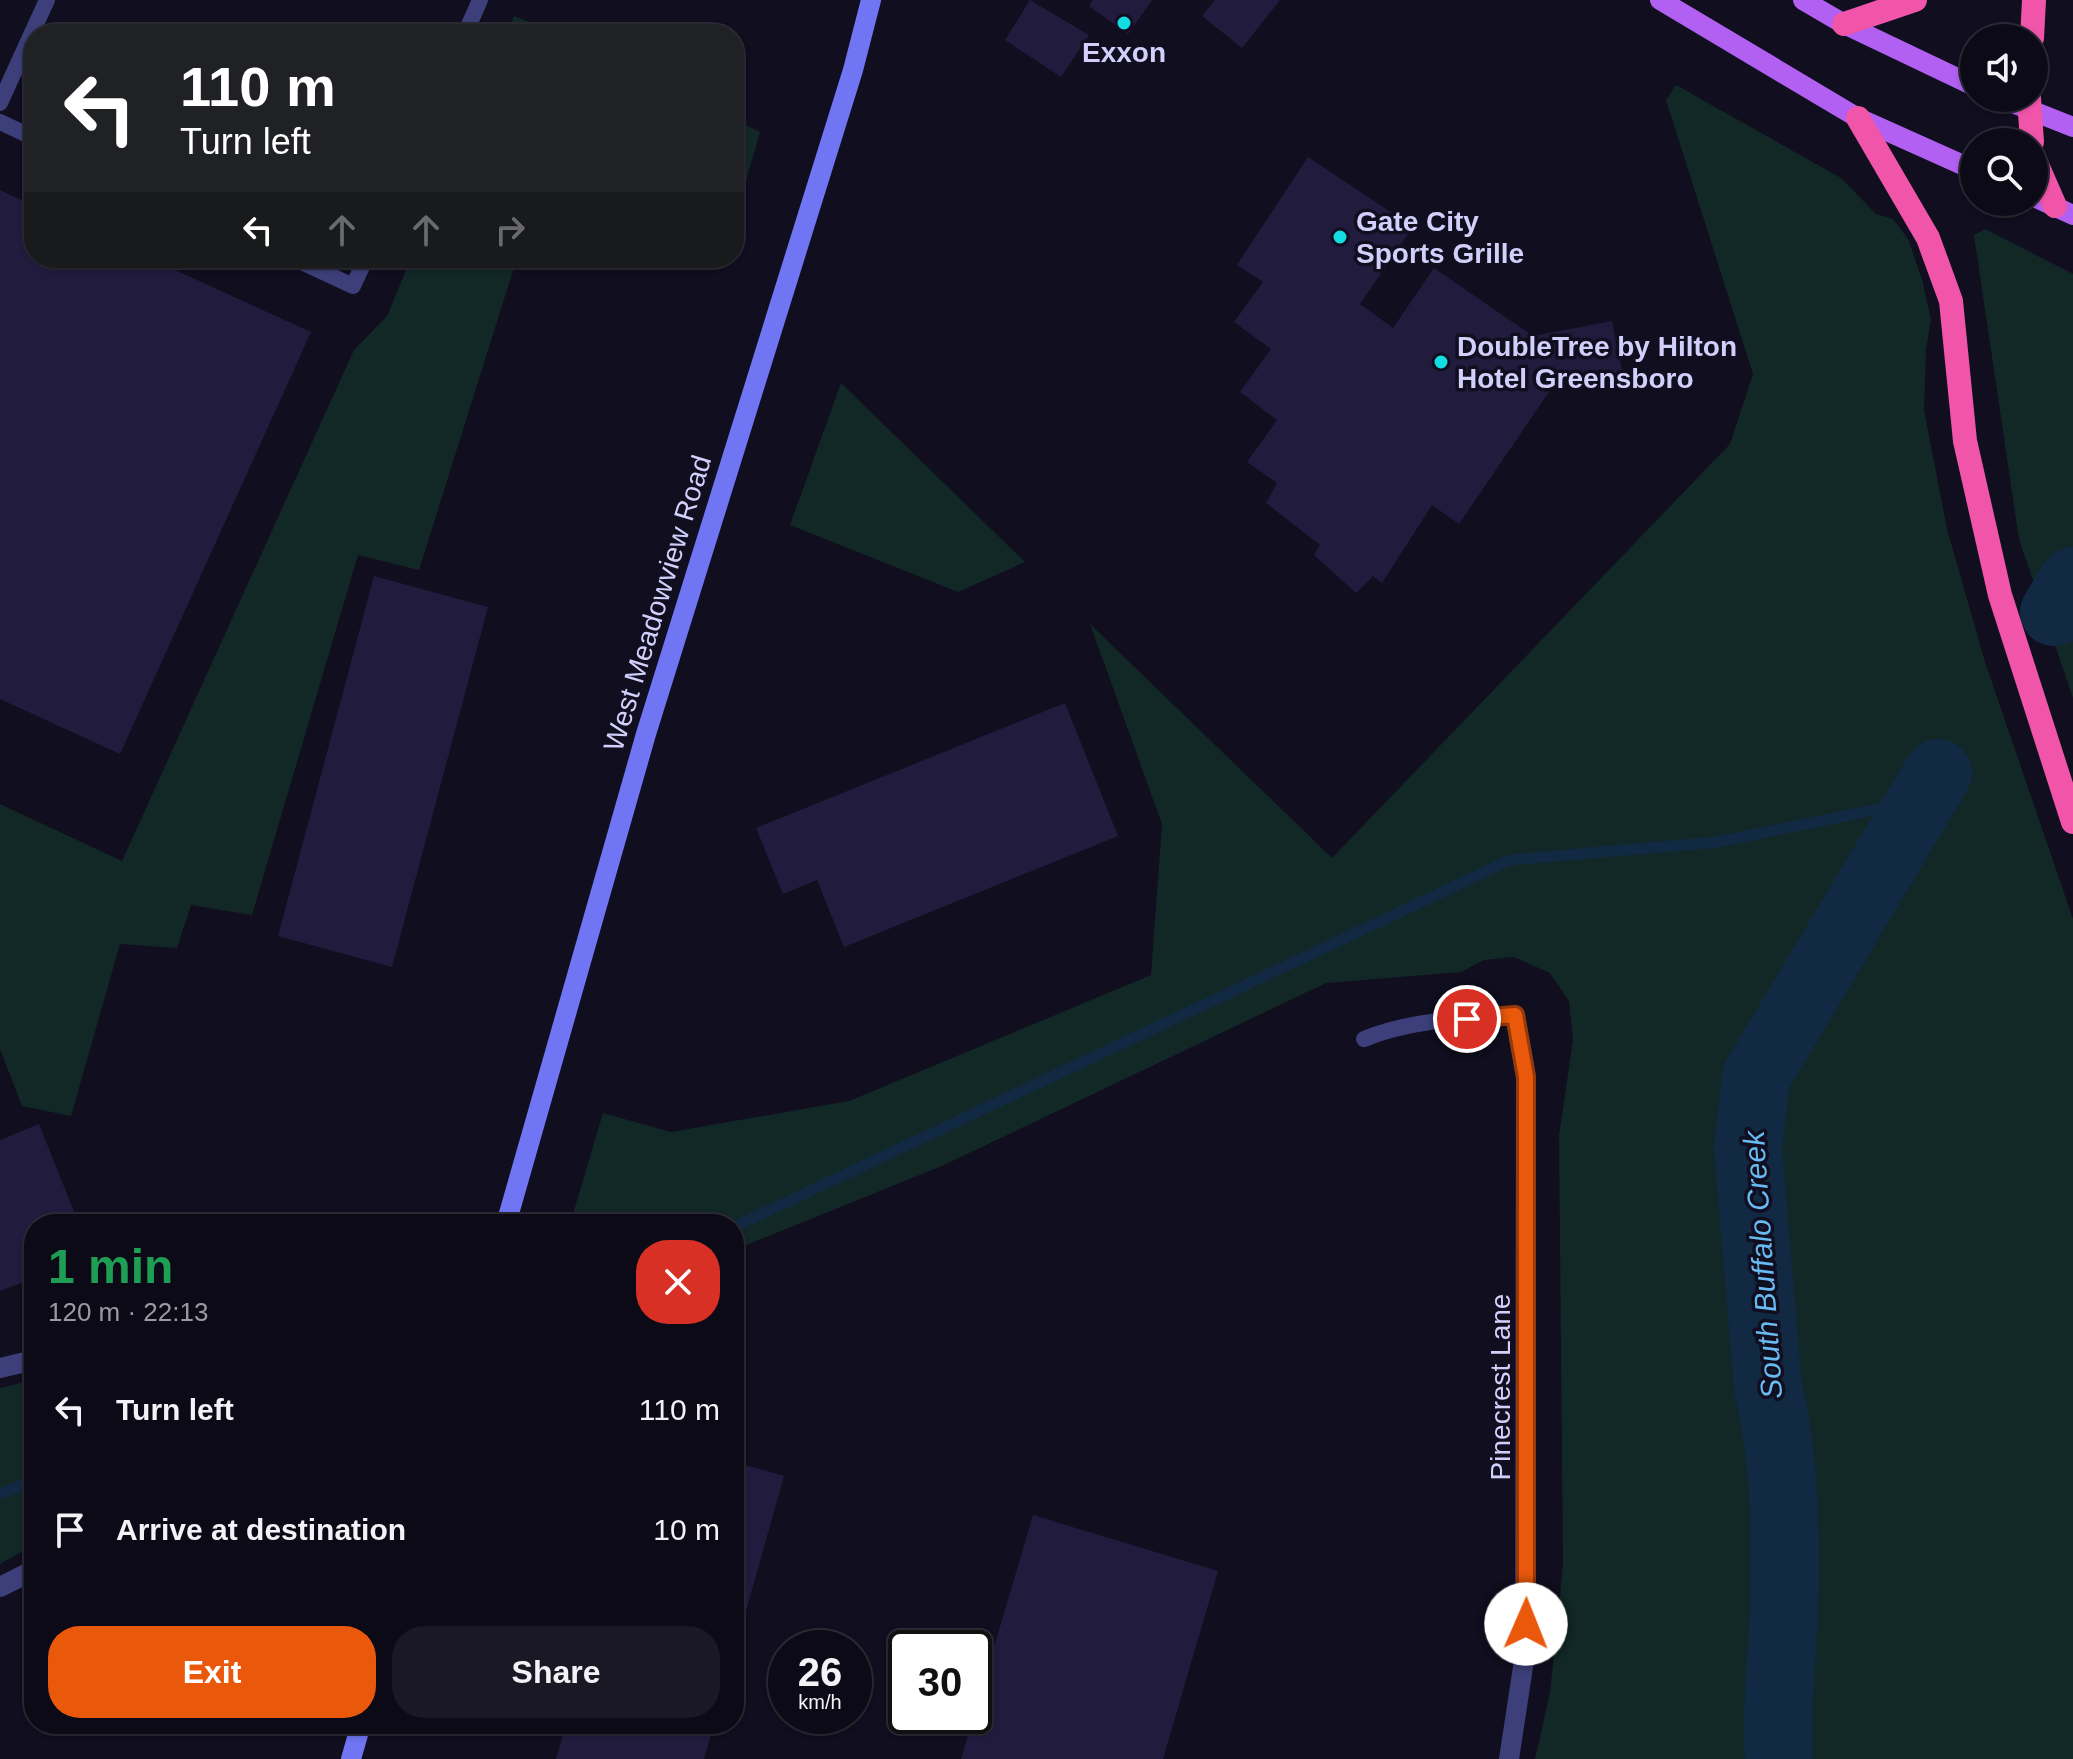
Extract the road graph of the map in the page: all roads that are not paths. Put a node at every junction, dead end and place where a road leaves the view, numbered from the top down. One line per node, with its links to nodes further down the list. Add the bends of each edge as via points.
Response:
1 (47, 0): 8 (lane)
2 (480, 0): 9 (lane)
3 (871, 0): 26 (street, West Meadowview Road, via 646,734)
4 (1660, 0): 16 (main road)
5 (1803, 0): 10 (main road)
6 (1915, 0): 10 (highway)
7 (2034, 0): 11 (highway)
8 (36, 24)
9 (469, 24)
10 (1844, 24): 13 (main road)
11 (2033, 24)
12 (24, 50): 14 (lane)
13 (1960, 79)
14 (0, 103)
15 (2042, 112): 18 (main road)
16 (1858, 118): 20 (main road); 23 (highway, via 1928,238 1951,301 1965,441 2000,595)
17 (0, 122): 19 (lane)
18 (2073, 127)
19 (24, 133)
20 (1960, 164)
21 (314, 268): 22 (lane, via 353,286)
22 (361, 268)
23 (2073, 822)
24 (1515, 1015): 25 (lane, via 1418,1022); 33 (street, Pinecrest Lane, via 1526,1077 1528,1534 1525,1654)
25 (1364, 1039)
26 (509, 1214)
27 (24, 1362): 28 (street)
28 (0, 1368)
29 (24, 1575): 30 (street)
30 (0, 1587)
31 (358, 1734): 32 (street)
32 (351, 1759)
33 (1509, 1759)

